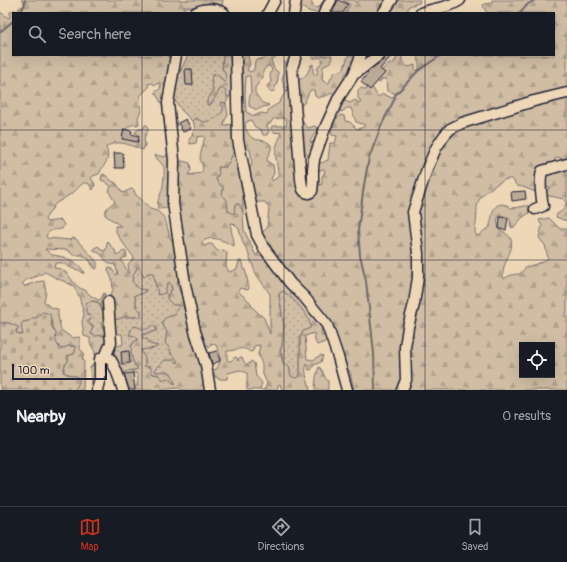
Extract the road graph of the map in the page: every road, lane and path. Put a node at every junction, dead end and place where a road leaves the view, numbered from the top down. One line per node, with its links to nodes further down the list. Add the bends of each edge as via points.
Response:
1 (275, 0): 8 (street)
2 (296, 0): 9 (street)
3 (331, 0): 10 (street)
4 (392, 0): 11 (street)
5 (460, 0): 12 (street)
6 (197, 12): 7 (street, via 208,9)
7 (222, 12)
8 (269, 12)
9 (294, 12)
10 (325, 12)
11 (384, 12)
12 (423, 12)
13 (176, 56): 28 (street, via 168,103 174,160 173,203 188,300 206,365)
14 (288, 56): 19 (street)
15 (296, 56): 19 (street)
16 (361, 56): 20 (street)
17 (378, 56): 20 (street)
18 (237, 60): 29 (street, via 238,140 257,235 290,282 327,325)
19 (292, 68): 20 (street, via 300,179 302,190 307,193 312,191 314,159 325,128 339,97)
20 (354, 74)
21 (567, 93): 30 (street, via 462,123 450,130 436,148 413,212 418,277 405,347 406,380)
22 (567, 164): 23 (street, via 542,171 540,193 543,206)
23 (534, 209)
24 (108, 302): 25 (street, via 111,337)
25 (106, 355): 26 (street, via 100,359); 27 (street, via 113,362)
26 (97, 390)
27 (123, 390)
28 (210, 390)
29 (347, 390)
30 (402, 390)

